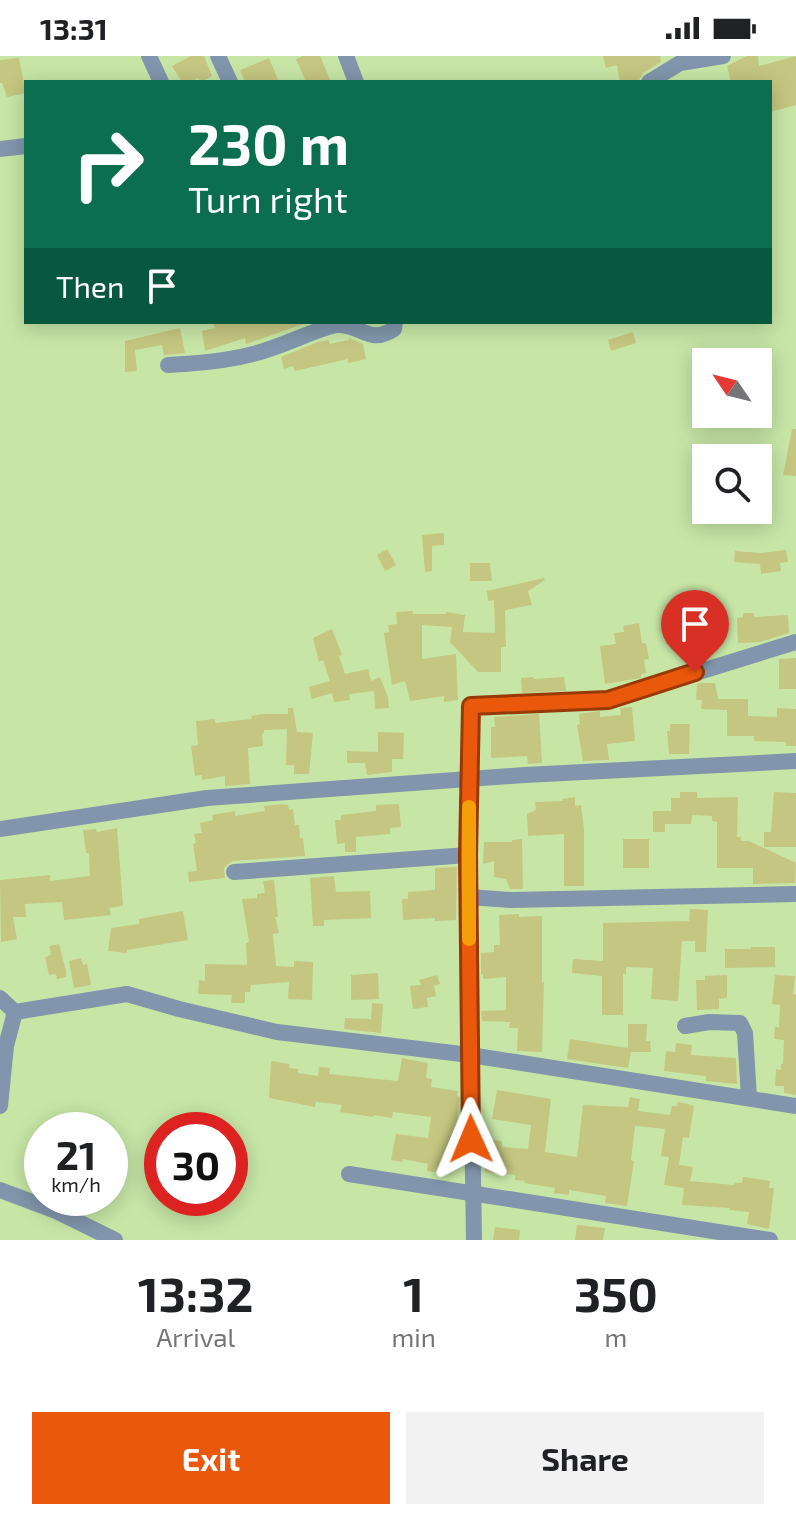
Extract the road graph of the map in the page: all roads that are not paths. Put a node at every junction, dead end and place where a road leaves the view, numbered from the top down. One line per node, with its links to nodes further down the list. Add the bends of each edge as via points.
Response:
1 (149, 56): 5 (street)
2 (218, 56): 6 (street)
3 (346, 56): 7 (street)
4 (723, 56): 8 (street, via 680,63)
5 (160, 80)
6 (229, 80)
7 (355, 80)
8 (652, 80)
9 (24, 146): 10 (street)
10 (0, 149)
11 (345, 324): 14 (street, via 242,356)
12 (345, 324): 13 (street, via 370,336 384,335)
13 (395, 324)
14 (168, 365)
15 (796, 642): 17 (street, via 608,700 471,706)
16 (796, 761): 17 (street)
17 (470, 781): 18 (street, via 207,798); 19 (street)
18 (0, 829)
19 (468, 855): 20 (street); 22 (street)
20 (234, 872)
21 (796, 894): 22 (street)
22 (469, 897): 26 (street)
23 (0, 998): 24 (street)
24 (15, 1012): 26 (street, via 127,994 277,1032); 27 (street)
25 (685, 1026): 28 (street, via 740,1023)
26 (470, 1055): 28 (street); 33 (street)
27 (0, 1095): 29 (street)
28 (749, 1098): 30 (street)
29 (0, 1106)
30 (796, 1106)
31 (349, 1174): 33 (street)
32 (0, 1190): 34 (street)
33 (472, 1195): 35 (street); 36 (street)
34 (115, 1240)
35 (474, 1240)
36 (770, 1240)

